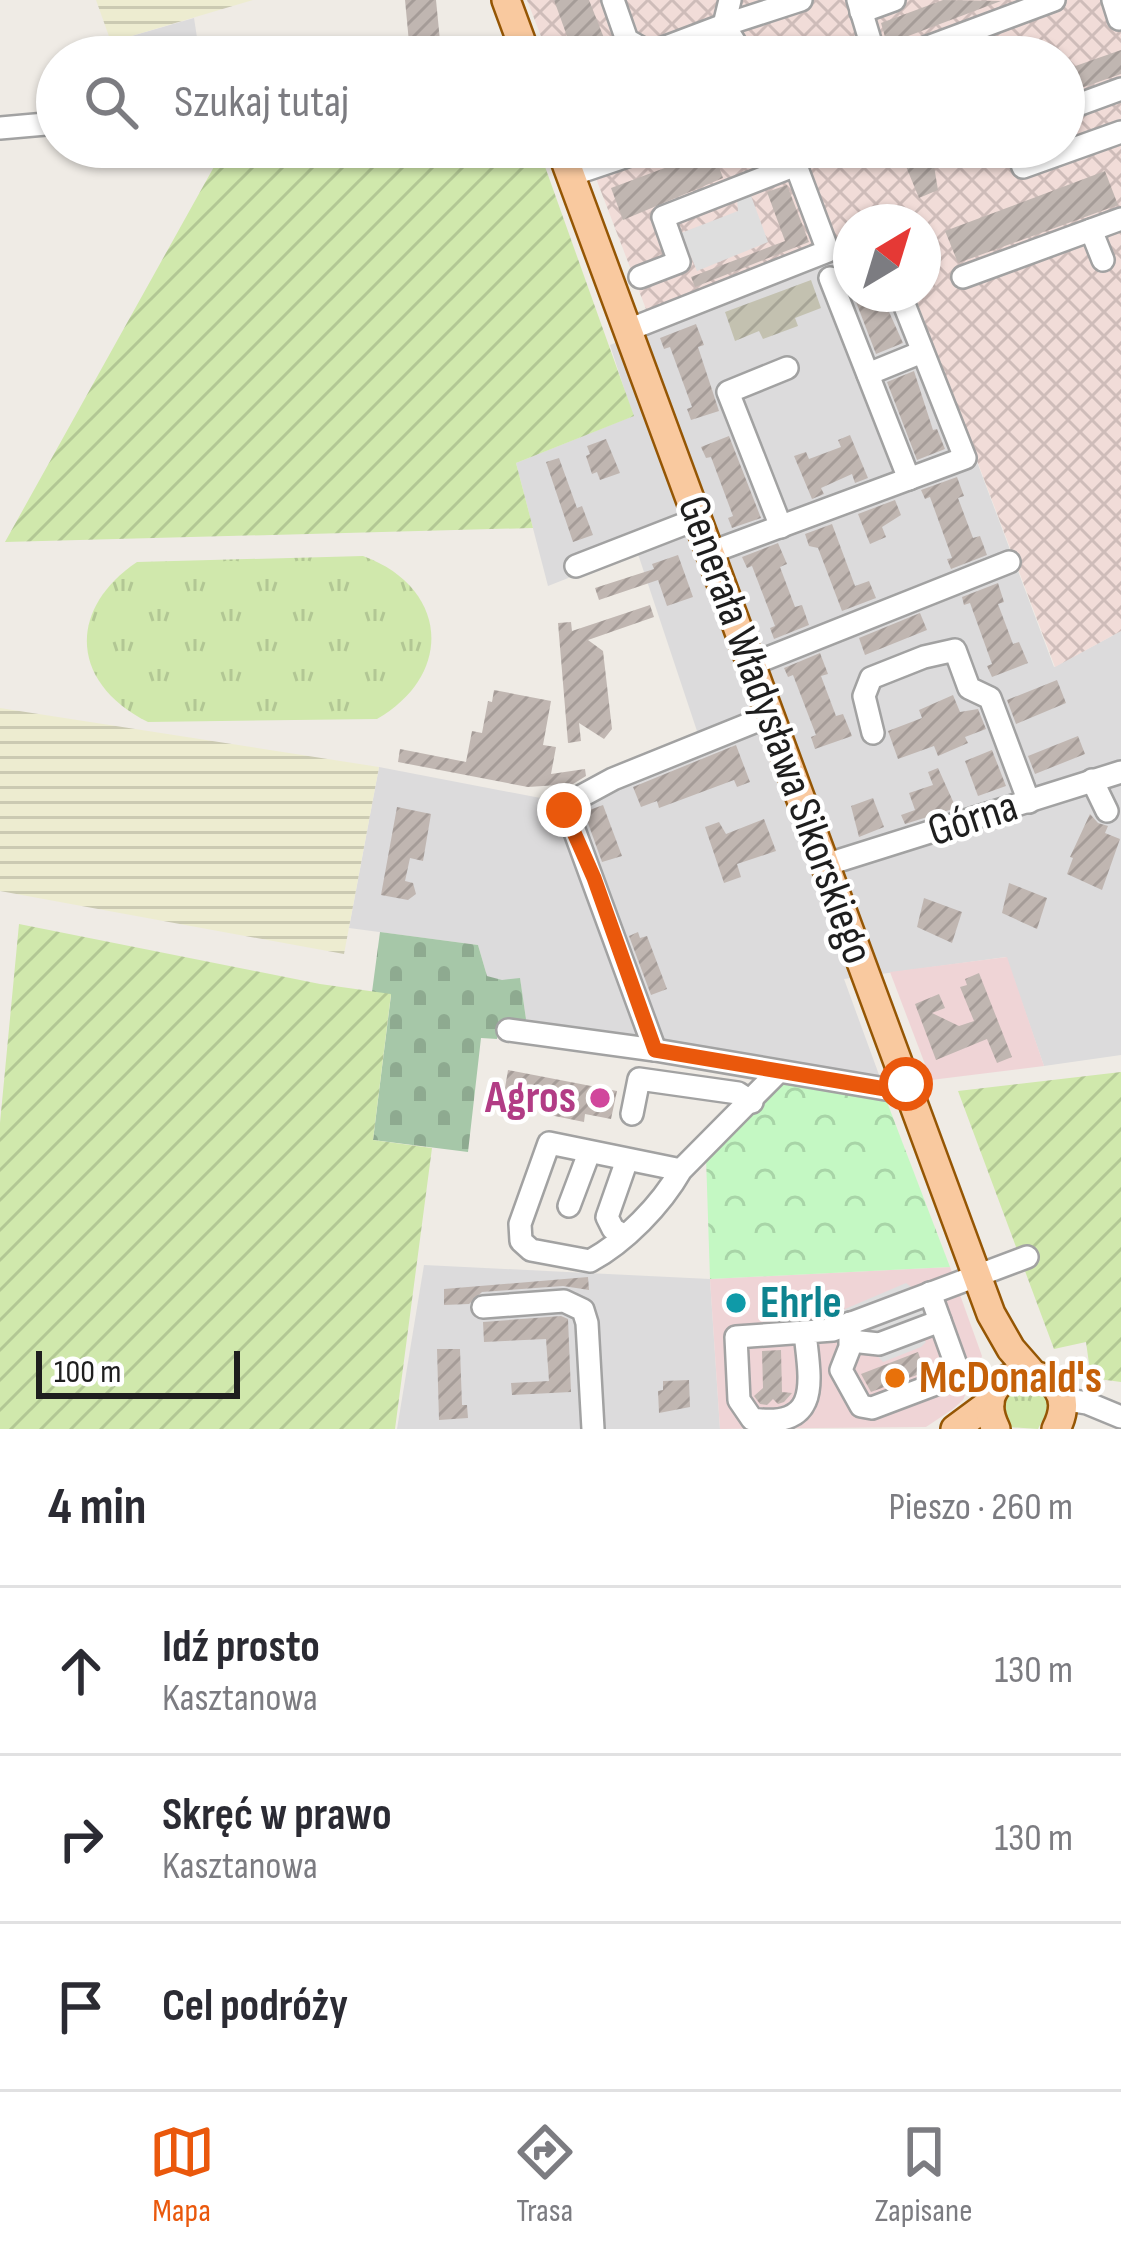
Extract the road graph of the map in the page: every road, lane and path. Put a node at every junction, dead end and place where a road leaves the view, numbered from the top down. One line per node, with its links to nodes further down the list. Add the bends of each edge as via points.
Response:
1 (506, 0): 9 (main road)
2 (613, 0): 10 (street)
3 (730, 0): 8 (street)
4 (801, 0): 8 (street)
5 (895, 0): 7 (street)
6 (1054, 0): 14 (street)
7 (860, 6): 13 (street)
8 (724, 25): 11 (street); 12 (street)
9 (519, 36)
10 (626, 36)
11 (695, 36)
12 (731, 36)
13 (869, 36)
14 (957, 36)
15 (1121, 89): 16 (street)
16 (1085, 102)
17 (36, 125): 18 (street)
18 (0, 128)
19 (1121, 132): 20 (street)
20 (1085, 145)
21 (568, 168): 25 (main road, Generała Władysława Sikorskiego)
22 (592, 168): 25 (street)
23 (767, 168): 30 (street, via 663,217 680,262)
24 (797, 168): 33 (street, via 828,251)
25 (571, 175): 33 (main road, Generała Władysława Sikorskiego)
26 (1121, 219): 27 (street)
27 (1091, 230): 28 (street); 29 (street)
28 (1103, 260)
29 (963, 277)
30 (640, 278)
31 (830, 278): 36 (street)
32 (907, 312): 34 (street)
33 (628, 330): 38 (main road, Generała Władysława Sikorskiego)
34 (922, 352): 36 (street); 37 (street, via 964,458)
35 (788, 368): 39 (street, via 728,392)
36 (868, 374): 37 (street)
37 (909, 479): 39 (street)
38 (697, 519): 40 (main road, Generała Władysława Sikorskiego); 42 (street)
39 (782, 527): 40 (street)
40 (709, 553): 43 (main road, Generała Władysława Sikorskiego)
41 (1009, 562): 43 (street)
42 (576, 566)
43 (751, 665): 44 (main road, Generała Władysława Sikorskiego)
44 (770, 716): 50 (main road, Generała Władysława Sikorskiego); 52 (street, via 613,779 568,800 564,810)
45 (873, 733): 48 (street, via 865,696 871,678 956,650 969,688 990,698)
46 (1121, 772): 47 (street, Górna)
47 (1092, 780): 48 (street, Górna); 49 (street)
48 (1029, 802): 50 (street, Górna)
49 (1107, 811)
50 (825, 865): 54 (main road, Generała Władysława Sikorskiego)
51 (508, 1030): 52 (street)
52 (655, 1050): 53 (street)
53 (778, 1072): 54 (street); 55 (street)
54 (909, 1093): 63 (main road, Generała Władysława Sikorskiego)
55 (752, 1102): 56 (street, via 639,1078); 59 (street)
56 (632, 1114)
57 (589, 1153): 58 (street); 60 (street); 61 (street, via 549,1143 521,1241 590,1261)
58 (627, 1160): 59 (street); 61 (street, via 607,1217)
59 (681, 1170): 61 (street)
60 (569, 1206)
61 (625, 1235)
62 (1027, 1258): 63 (street)
63 (977, 1274): 64 (street); 66 (main road, Generała Władysława Sikorskiego)
64 (930, 1293): 67 (street); 69 (street)
65 (483, 1307): 75 (street, via 564,1301 583,1310)
66 (991, 1313): 70 (main road, Generała Władysława Sikorskiego); 71 (main road, Generała Władysława Sikorskiego)
67 (940, 1321): 69 (street, via 879,1344); 69 (street, via 955,1360 950,1377 872,1408 861,1406 844,1380)
68 (805, 1333): 69 (street); 74 (street, via 809,1401); 74 (street, via 736,1337 740,1406)
69 (848, 1341)
70 (1032, 1373): 71 (main road, via 1015,1374); 72 (main road, Generała Władysława Sikorskiego, via 1050,1382)
71 (994, 1414): 76 (main road)
72 (1059, 1416): 73 (street)
73 (1121, 1417)
74 (772, 1425)
75 (593, 1429)
76 (955, 1429)

